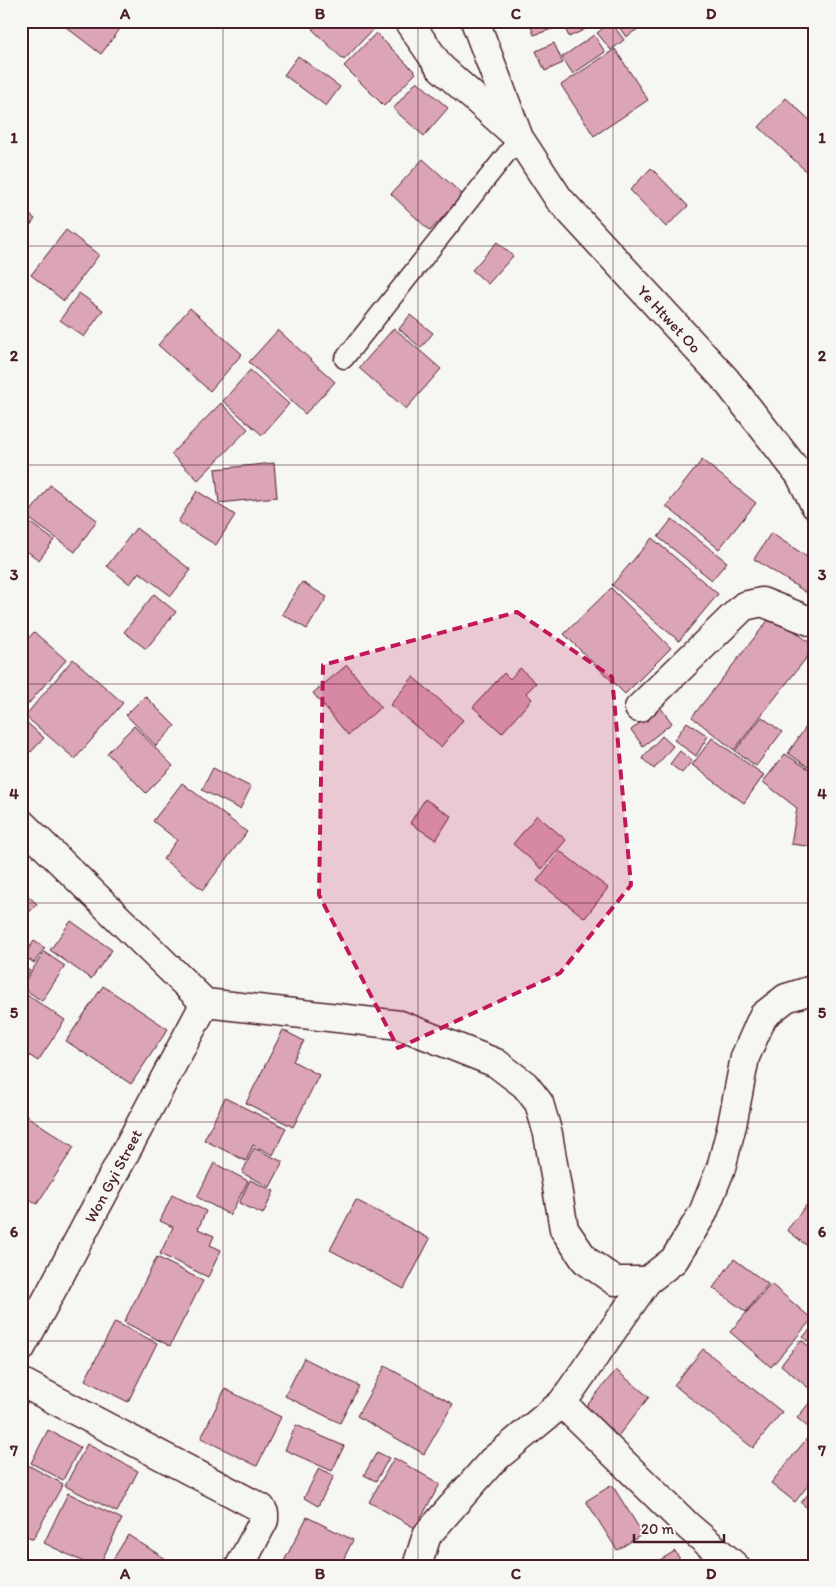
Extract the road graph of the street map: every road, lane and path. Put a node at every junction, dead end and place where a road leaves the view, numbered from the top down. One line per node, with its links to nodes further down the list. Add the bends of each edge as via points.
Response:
1 (408, 21): 3 (street, via 440,67)
2 (475, 21): 3 (street)
3 (519, 138): 4 (lane); 5 (street, Ye Htwet Oo, via 560,199 726,380 800,476)
4 (344, 359)
5 (815, 505)
6 (815, 623): 7 (street, via 762,602 744,606)
7 (639, 708)
8 (21, 823): 10 (street)
9 (815, 989): 11 (street, via 786,998 763,1016 745,1057 721,1168 703,1213 674,1260)
10 (205, 1003): 11 (street, via 400,1025 496,1064 525,1085 539,1104 548,1134 564,1229 585,1260 615,1281); 12 (street, Won Gyi Street)
11 (647, 1282): 14 (street)
12 (21, 1348)
13 (21, 1382): 15 (street, via 261,1508 264,1520)
14 (562, 1403): 16 (street, via 492,1461 426,1534); 17 (street, via 689,1527)
15 (240, 1566)
16 (417, 1566)
17 (735, 1566)

